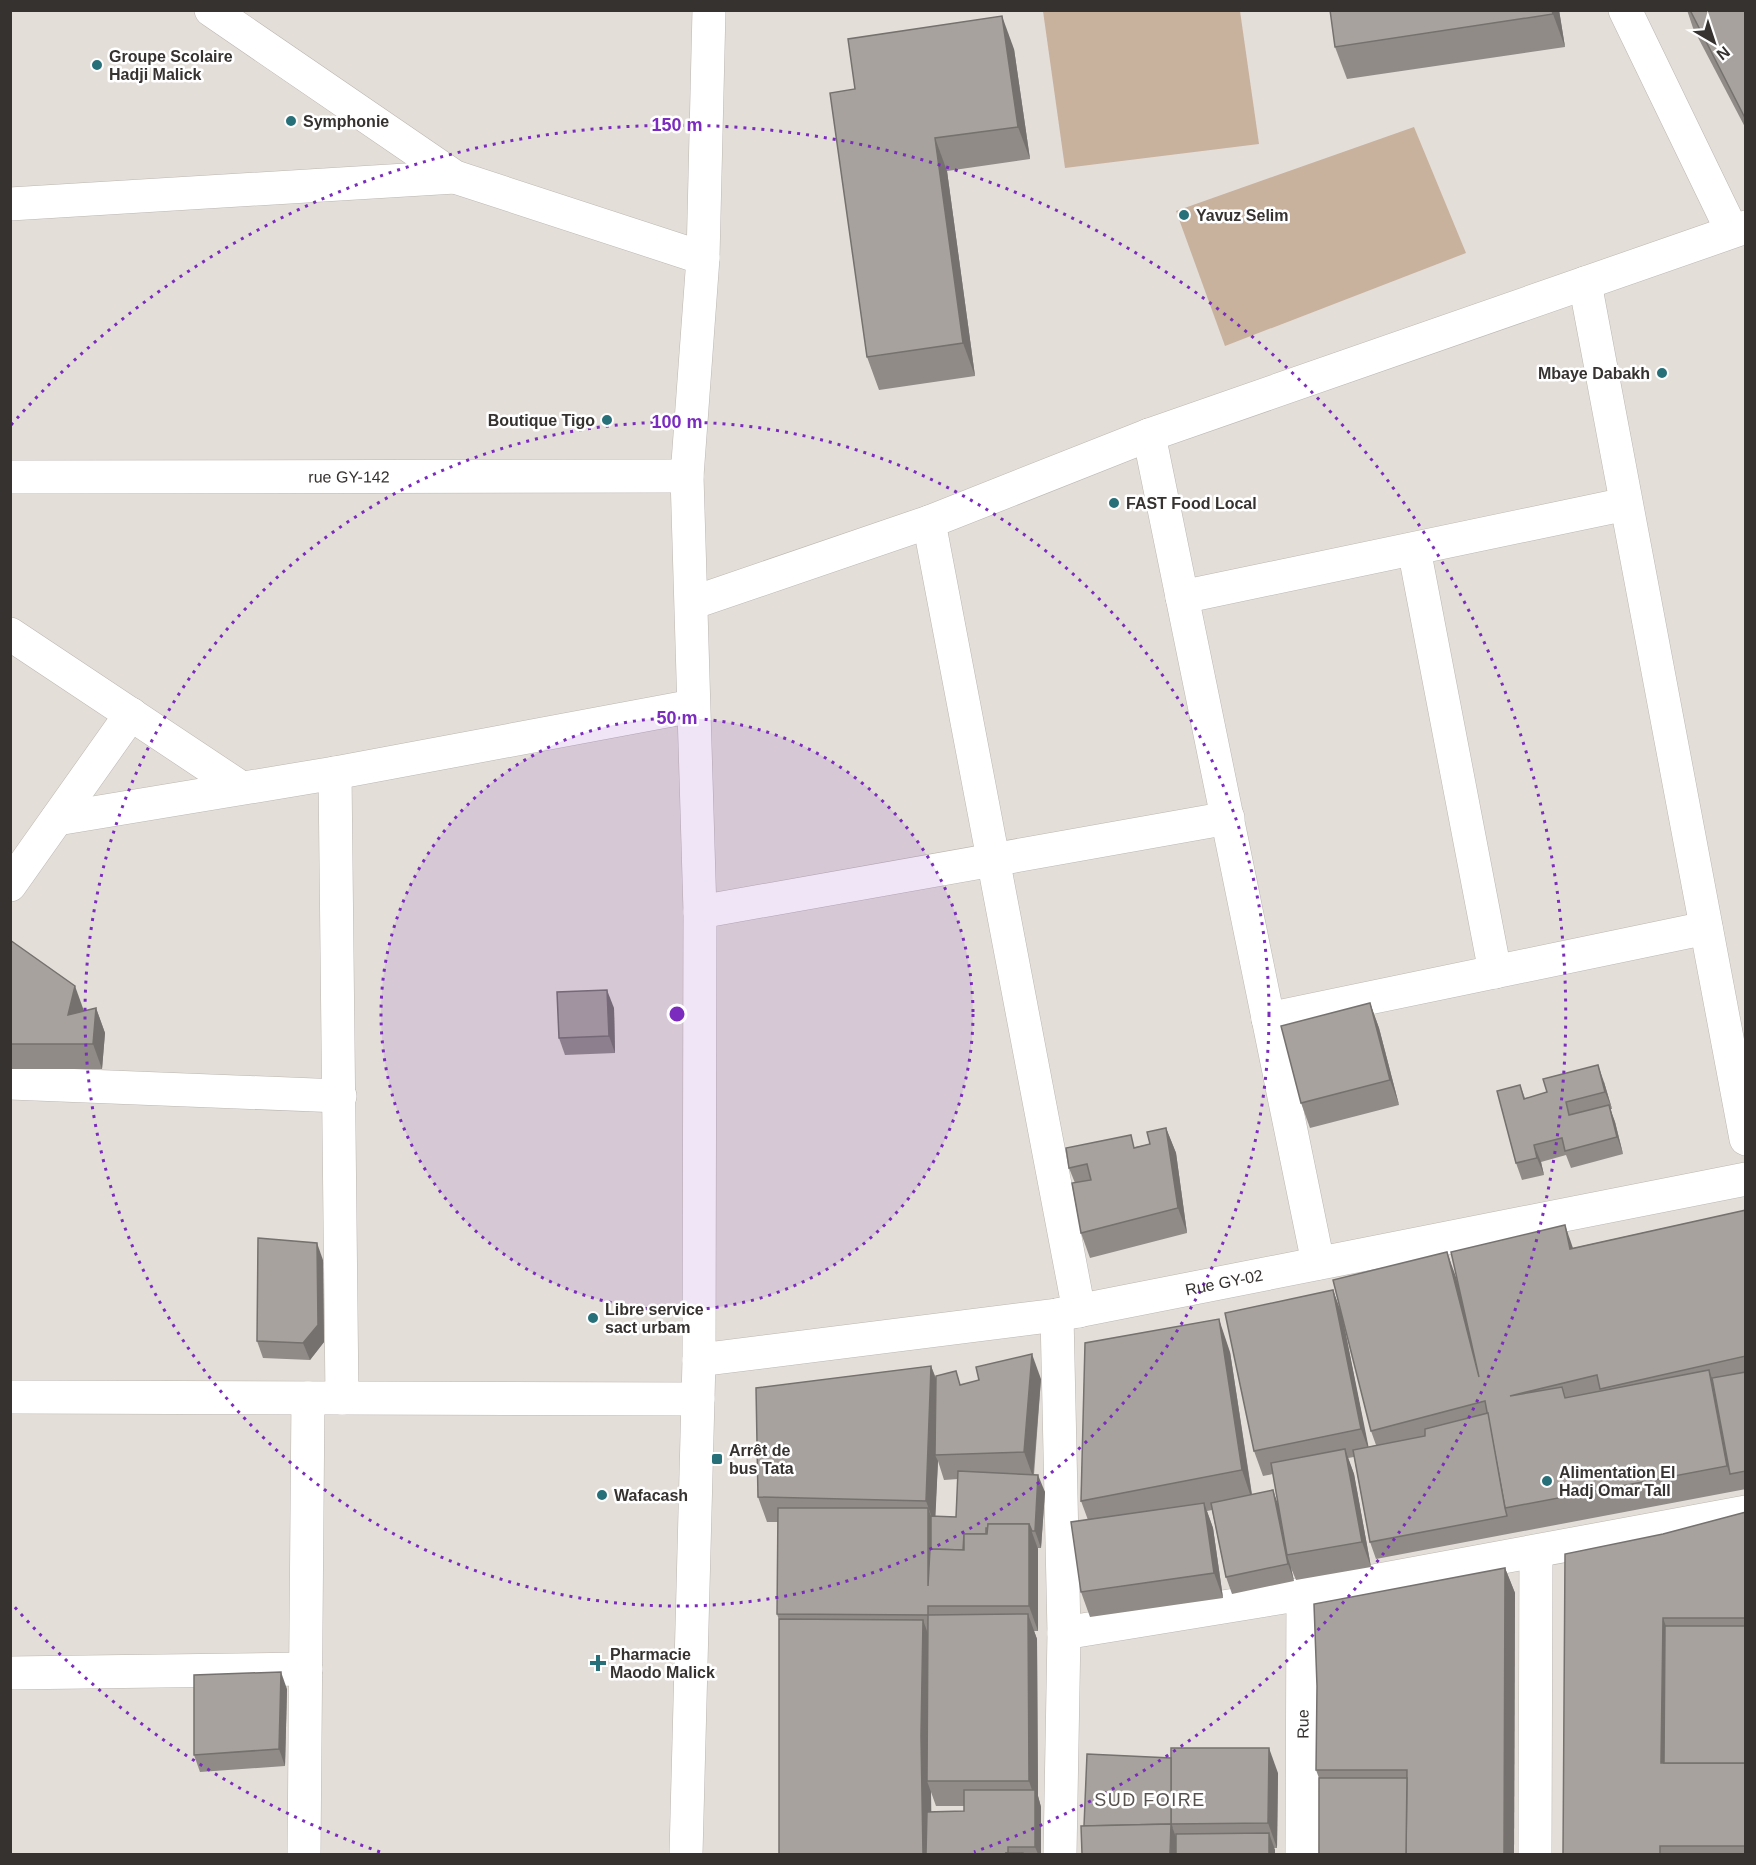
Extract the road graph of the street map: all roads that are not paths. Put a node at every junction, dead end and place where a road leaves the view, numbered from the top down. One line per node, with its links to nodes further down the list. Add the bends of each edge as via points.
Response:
1 (211, 10): 4 (street)
2 (709, 10): 7 (street)
3 (1625, 10): 6 (street)
4 (455, 177): 5 (street); 7 (street)
5 (10, 204)
6 (1739, 229): 8 (street)
7 (703, 258): 10 (street)
8 (1585, 283): 9 (street); 12 (street)
9 (1149, 435): 13 (street); 15 (street)
10 (687, 476): 11 (street, rue GY-142); 16 (street)
11 (10, 477)
12 (1626, 504): 14 (street); 27 (street)
13 (929, 522): 16 (street); 24 (street)
14 (1414, 549): 15 (street); 28 (street)
15 (1182, 597): 22 (street)
16 (692, 603): 18 (street)
17 (10, 634): 19 (street)
18 (693, 706): 20 (street); 26 (street)
19 (131, 714): 21 (street); 23 (street)
20 (335, 773): 21 (street); 31 (street)
21 (240, 787): 23 (street)
22 (1228, 818): 24 (street); 29 (street)
23 (57, 819): 25 (street)
24 (993, 860): 26 (street); 35 (street)
25 (10, 885)
26 (699, 912): 36 (street)
27 (1706, 928): 28 (street); 32 (street)
28 (1495, 972): 29 (street)
29 (1268, 1019): 34 (street)
30 (10, 1083): 31 (street)
31 (340, 1096): 39 (street)
32 (1746, 1139)
33 (1746, 1179): 34 (street, Rue GY-02)
34 (1318, 1263): 35 (street, Rue GY-02)
35 (1068, 1313): 36 (street, Rue GY-02); 44 (street)
36 (699, 1360): 40 (street)
37 (10, 1397): 38 (street)
38 (308, 1398): 39 (street); 45 (street)
39 (342, 1398): 40 (street)
40 (698, 1399): 48 (street)
41 (1746, 1512): 42 (street)
42 (1536, 1552): 43 (street); 51 (street)
43 (1303, 1594): 44 (street); 50 (street, Rue)
44 (1064, 1633): 49 (street)
45 (306, 1669): 46 (street); 47 (street)
46 (10, 1673)
47 (304, 1854)
48 (686, 1854)
49 (1060, 1854)
50 (1302, 1854)
51 (1535, 1854)

